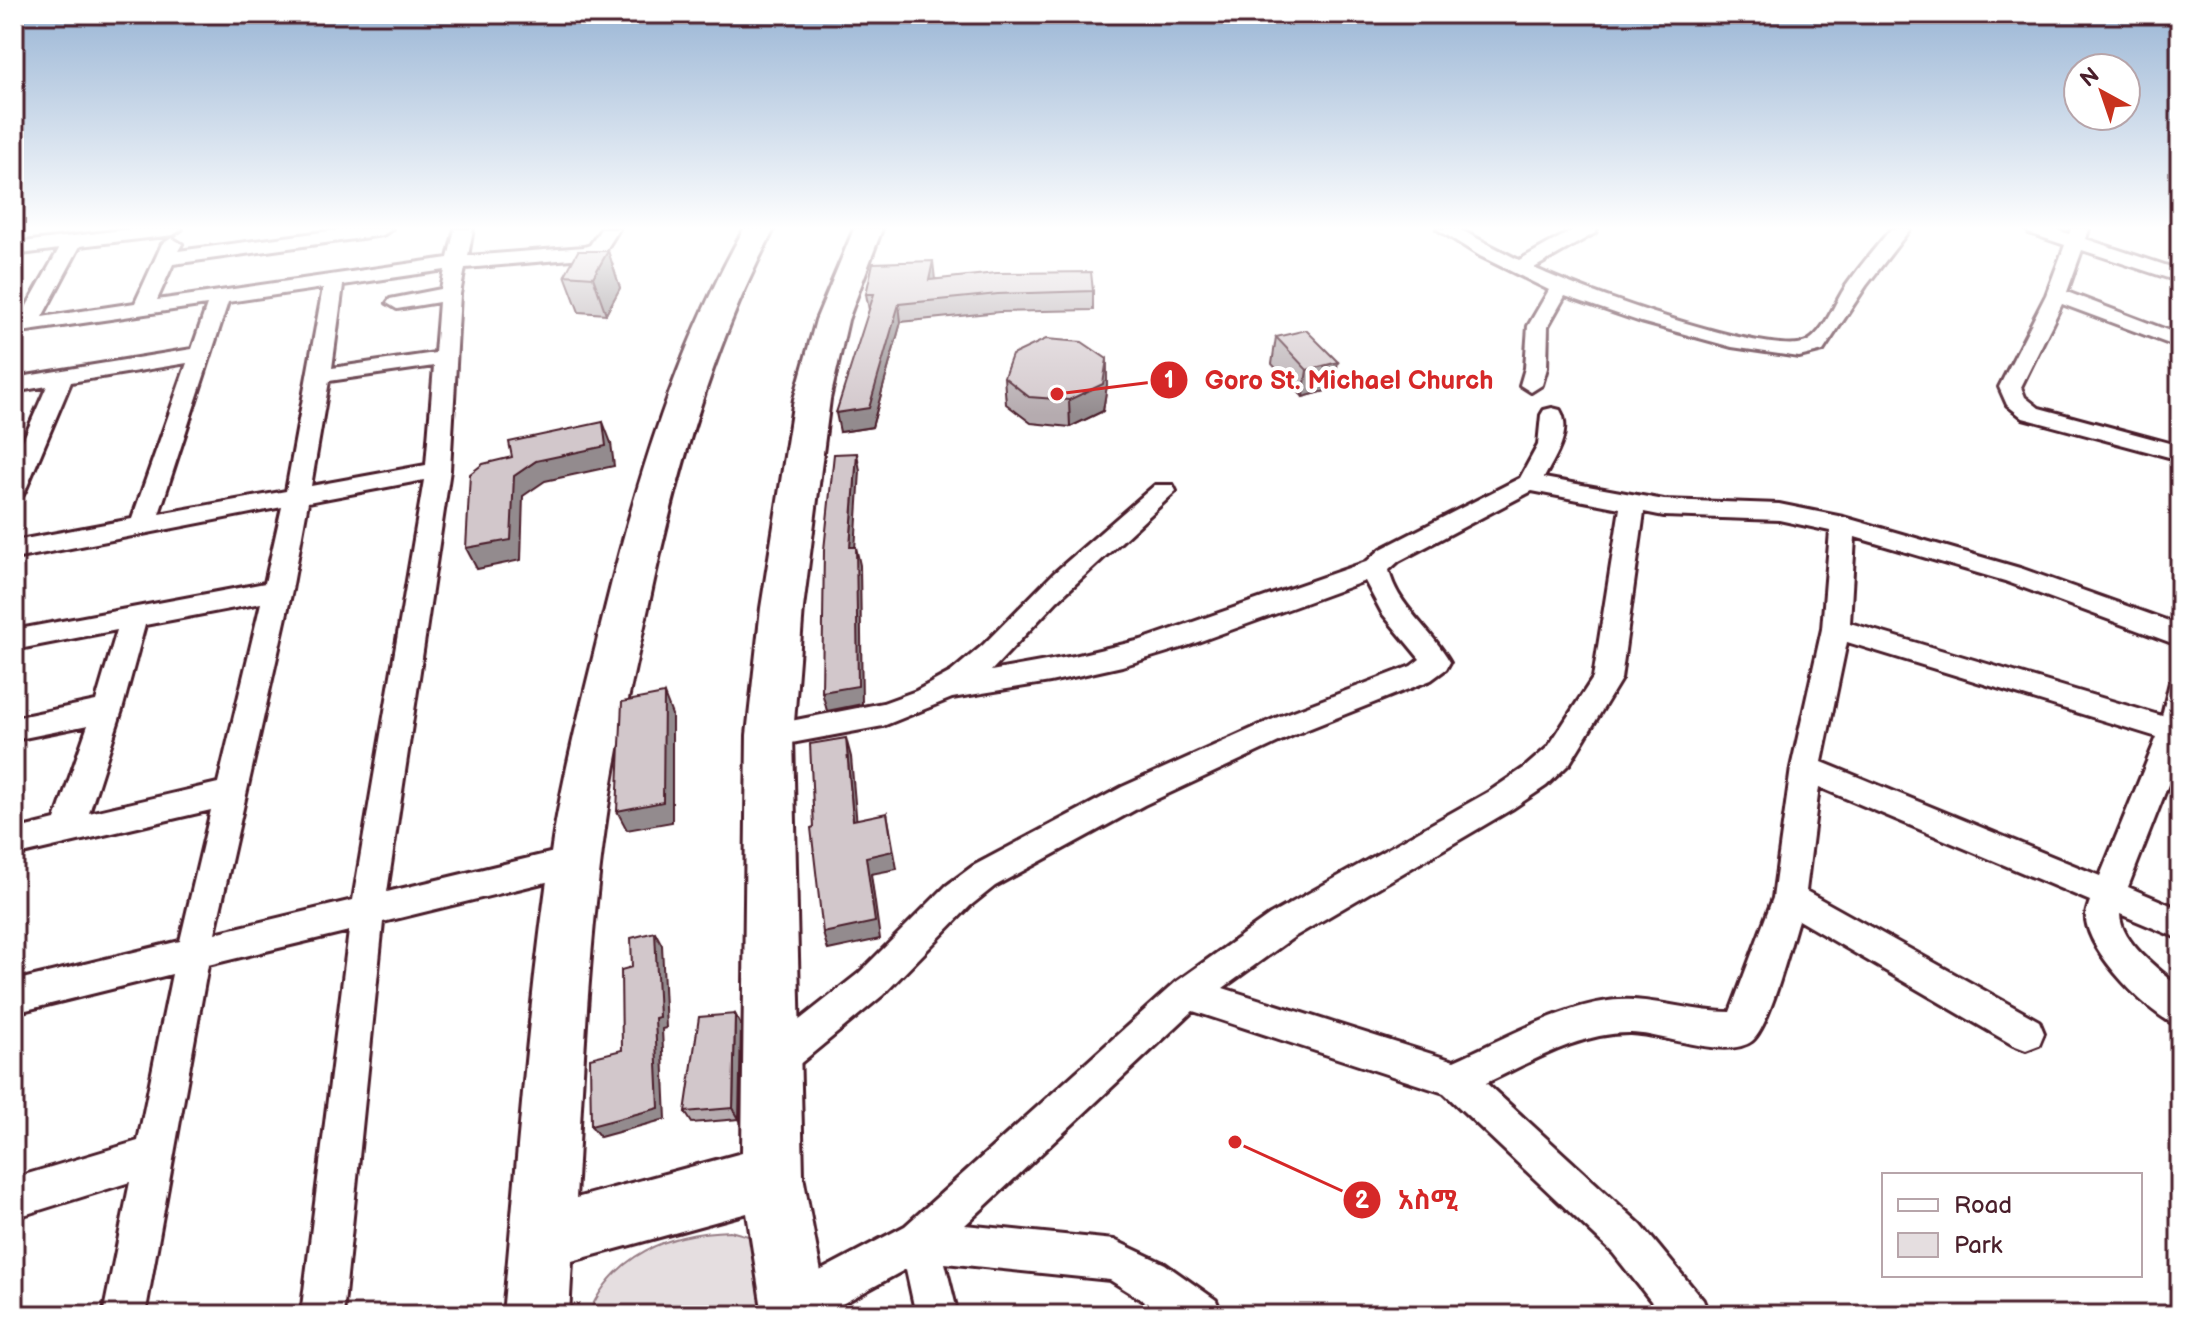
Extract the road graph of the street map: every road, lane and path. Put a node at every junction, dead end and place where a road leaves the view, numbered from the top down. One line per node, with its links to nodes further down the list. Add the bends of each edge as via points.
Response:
1 (42, 291): 17 (street)
2 (151, 291): 16 (street)
3 (263, 291): 14 (street)
4 (333, 291): 21 (street)
5 (450, 291): 12 (street)
6 (728, 291): 52 (highway, via 689,377 644,529)
7 (843, 291): 47 (highway, via 812,399)
8 (1558, 291): 24 (street, via 1538,326)
9 (1569, 291): 10 (street, via 1677,326 1801,352 1815,346)
10 (1852, 291)
11 (2057, 291): 13 (street)
12 (450, 294): 15 (street); 20 (street)
13 (2056, 295): 18 (street); 26 (street, via 2010,387 2015,400 2031,413)
14 (220, 297): 16 (street); 19 (street)
15 (397, 303)
16 (143, 309): 17 (street)
17 (20, 326)
18 (2180, 342)
19 (203, 354): 22 (street); 33 (street)
20 (447, 358): 21 (street); 27 (street)
21 (321, 376): 31 (street)
22 (62, 377): 23 (street); 28 (street)
23 (14, 385)
24 (1531, 385)
25 (1552, 415): 29 (street, via 1550,445)
26 (2180, 453)
27 (438, 470): 31 (street); 55 (street)
28 (16, 480)
29 (1529, 483): 32 (street); 36 (street, via 1390,555)
30 (1164, 491): 42 (street, via 1032,609 986,662)
31 (297, 496): 33 (street); 37 (street)
32 (1633, 501): 34 (street, via 1664,508 1779,512); 58 (street, via 1607,679 1559,755 1501,800 1282,926)
33 (143, 525): 35 (street)
34 (1843, 525): 39 (street); 40 (street, via 2014,575)
35 (14, 550)
36 (1375, 568): 42 (street, via 1142,650); 62 (street, via 1377,585 1396,615 1429,645 1436,662 1133,796 984,876 871,984)
37 (279, 590): 38 (street); 49 (street)
38 (134, 617): 41 (street); 44 (street)
39 (1836, 629): 46 (street); 48 (street)
40 (2180, 636)
41 (14, 640)
42 (945, 689): 47 (street, via 844,725)
43 (2180, 690): 46 (street)
44 (108, 710): 45 (street); 50 (street)
45 (14, 729)
46 (2177, 733): 53 (street)
47 (770, 735): 62 (highway)
48 (1806, 768): 53 (street); 54 (street)
49 (231, 793): 50 (street); 57 (street)
50 (67, 831): 51 (street)
51 (14, 843)
52 (575, 861): 55 (street); 67 (highway)
53 (2108, 895): 56 (street); 60 (street, via 2102,918 2111,939)
54 (1789, 898): 61 (street); 63 (street, via 1749,1015 1739,1029 1630,1016 1571,1026)
55 (368, 910): 57 (street); 71 (street)
56 (2180, 924)
57 (194, 952): 59 (street); 64 (street)
58 (1188, 993): 63 (street); 68 (street)
59 (14, 997)
60 (2180, 1010)
61 (2026, 1033)
62 (772, 1064): 65 (highway)
63 (1455, 1079): 75 (street, via 1627,1239)
64 (156, 1155): 66 (street); 70 (street)
65 (772, 1176): 67 (highway); 69 (highway)
66 (14, 1198)
67 (542, 1238): 72 (highway)
68 (919, 1240): 69 (street); 73 (street); 74 (street, via 1114,1260)
69 (796, 1311)
70 (124, 1315)
71 (322, 1315)
72 (536, 1315)
73 (937, 1315)
74 (1201, 1315)
75 (1688, 1315)

